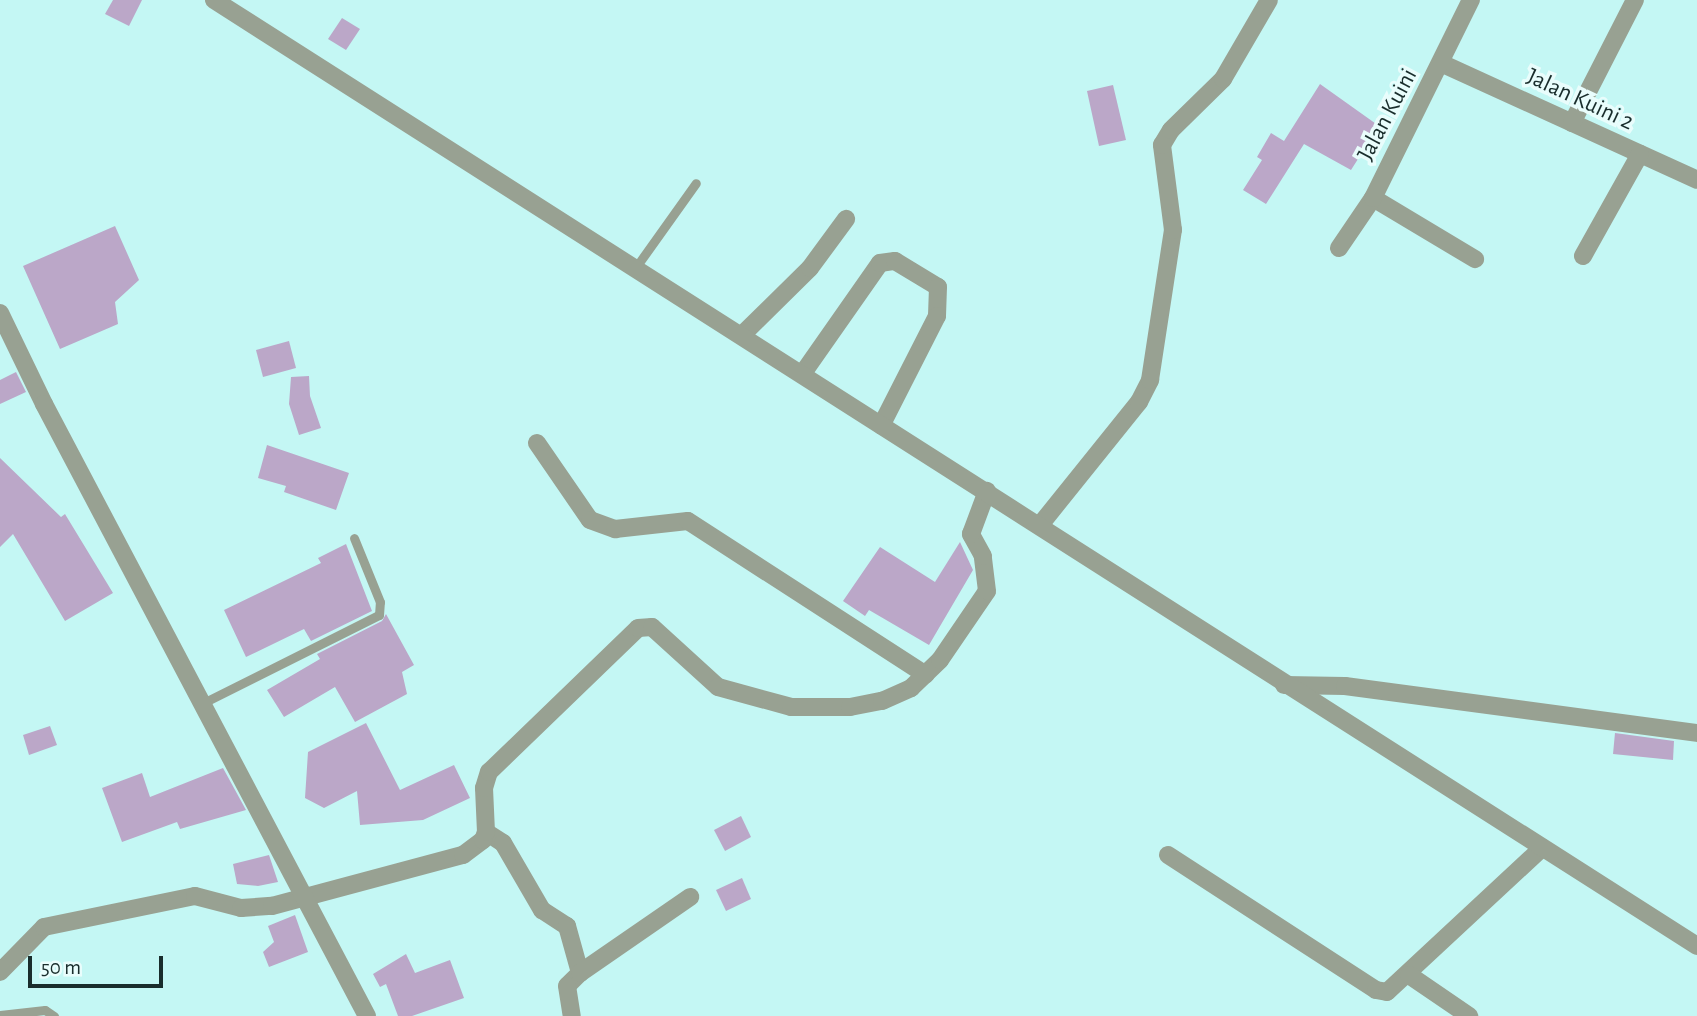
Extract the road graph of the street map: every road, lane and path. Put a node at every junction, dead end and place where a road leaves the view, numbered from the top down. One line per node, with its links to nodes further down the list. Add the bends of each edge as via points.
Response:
1 (214, 0): 15 (street)
2 (1269, 0): 22 (street, via 1223,79 1165,137 1173,230 1150,380 1139,402)
3 (1471, 0): 5 (street, Jalan Kuini)
4 (1635, 0): 6 (street)
5 (1443, 64): 6 (street, Jalan Kuini 2); 10 (street, Jalan Kuini)
6 (1572, 123): 7 (street, Jalan Kuini 2)
7 (1640, 154): 8 (street, Jalan Kuini 2); 13 (street)
8 (1697, 180)
9 (696, 183): 15 (lane)
10 (1373, 198): 12 (street, Jalan Kuini); 14 (street)
11 (846, 219): 17 (street, via 810,268)
12 (1339, 248)
13 (1583, 256)
14 (1475, 259)
15 (636, 267): 17 (street)
16 (0, 313): 26 (street)
17 (741, 335): 18 (street)
18 (803, 373): 19 (street); 19 (street, via 880,263 895,261 937,287 937,316)
19 (881, 426): 21 (street)
20 (537, 443): 24 (street, via 590,520 615,529 688,521 698,525)
21 (987, 491): 22 (street); 24 (street, via 971,534 983,556 987,591)
22 (1040, 525): 25 (street)
23 (354, 538): 26 (lane, via 380,602 379,615)
24 (926, 675): 28 (street, via 882,701 829,709 791,707 718,687 652,627 638,628 489,772 484,788)
25 (1284, 685): 27 (street, via 1345,686); 29 (street)
26 (201, 704): 31 (street)
27 (1697, 733)
28 (486, 832): 31 (street, via 483,841 463,855); 35 (street, via 503,843 542,910 564,922)
29 (1542, 848): 33 (street); 36 (street)
30 (1168, 855): 36 (street, via 1376,990 1387,992)
31 (302, 897): 34 (street, via 257,908 195,896 44,927); 39 (street)
32 (690, 897): 35 (street)
33 (1697, 946)
34 (0, 972)
35 (580, 973): 40 (street, via 567,986)
36 (1409, 975): 41 (street)
37 (0, 1015): 38 (lane, via 45,1010)
38 (54, 1016)
39 (367, 1016)
40 (572, 1016)
41 (1469, 1016)

